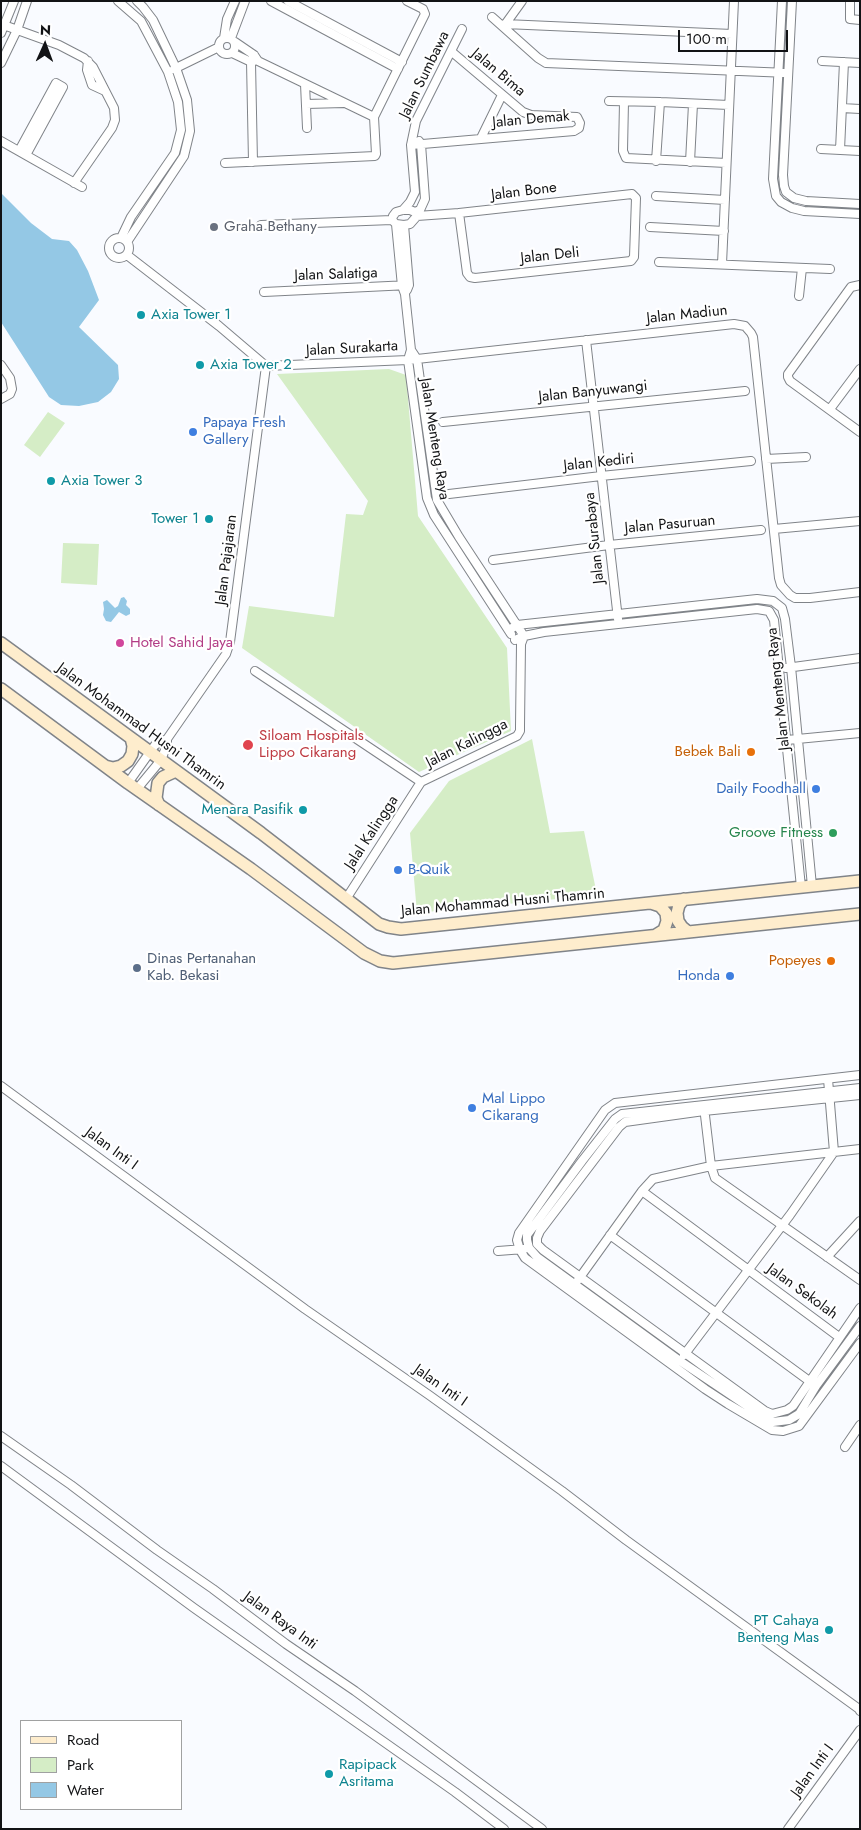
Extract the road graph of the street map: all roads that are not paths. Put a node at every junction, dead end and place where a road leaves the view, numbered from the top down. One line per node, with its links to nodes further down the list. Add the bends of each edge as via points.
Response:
1 (14, 1): 18 (street)
2 (27, 1): 20 (street)
3 (118, 1): 34 (street, via 141,20)
4 (137, 1): 32 (street, via 153,20)
5 (235, 1): 22 (street, via 227,19)
6 (245, 1): 22 (street)
7 (271, 1): 31 (street)
8 (288, 1): 31 (street)
9 (407, 1): 31 (street, via 425,11 425,16)
10 (522, 1): 17 (street)
11 (734, 1): 21 (street)
12 (782, 1): 35 (street)
13 (792, 1): 36 (street)
14 (850, 1): 16 (street, via 850,19)
15 (492, 17): 17 (street)
16 (860, 20)
17 (504, 25): 21 (street); 33 (street, via 546,63)
18 (2, 28): 20 (street)
19 (462, 29): 24 (street, Jalan Sumbawa)
20 (17, 30): 29 (street); 65 (street, via 59,45 88,61 86,70 92,86 105,91 114,108 112,128)
21 (732, 34): 33 (street)
22 (230, 40): 23 (street, via 220,42); 25 (street, via 236,48); 26 (street)
23 (219, 47): 25 (street, via 224,54); 32 (street)
24 (452, 52): 38 (street, Jalan Bima); 51 (street, Jalan Sumbawa, via 416,121)
25 (232, 53): 26 (street)
26 (254, 59): 37 (street); 61 (street)
27 (822, 61): 28 (street)
28 (844, 62): 30 (street); 46 (street)
29 (1, 63)
30 (860, 63)
31 (400, 65): 48 (street)
32 (176, 68): 34 (street); 79 (street, via 187,100 190,132 184,156)
33 (730, 71): 35 (street); 45 (street)
34 (168, 72): 79 (street, via 178,102 181,130 175,153 131,217)
35 (778, 73): 36 (street); 74 (street, via 773,188 776,196 781,202 804,212)
36 (788, 73): 70 (street, via 783,181 786,192 806,202)
37 (305, 84): 42 (street); 43 (street)
38 (502, 94): 49 (street, Jalan Bima, via 526,113 577,117); 52 (street, Jalan Demak)
39 (609, 101): 40 (street)
40 (624, 102): 41 (street); 60 (street, via 623,154 626,158)
41 (660, 102): 44 (street); 60 (street)
42 (347, 103): 43 (street); 48 (street)
43 (306, 104): 50 (street)
44 (694, 104): 45 (street); 62 (street)
45 (729, 105): 64 (street)
46 (842, 108): 47 (street); 57 (street)
47 (860, 109)
48 (374, 117): 61 (street, via 375,156)
49 (580, 126): 52 (street, Jalan Demak, via 574,131)
50 (307, 128)
51 (413, 134): 54 (street); 55 (street)
52 (481, 138): 54 (street, Jalan Demak)
53 (1, 141): 59 (street)
54 (421, 144): 55 (street, Jalan Demak); 73 (street, via 425,199)
55 (411, 145): 71 (street, via 415,192)
56 (821, 149): 57 (street)
57 (840, 150): 58 (street)
58 (860, 151)
59 (23, 153): 59 (street, via 56,83 63,87); 65 (street)
60 (656, 161): 62 (street)
61 (252, 162): 63 (street)
62 (690, 162): 64 (street)
63 (225, 163)
64 (726, 163): 69 (street)
65 (74, 183): 66 (street)
66 (82, 187)
67 (634, 195): 72 (street, Jalan Bone); 72 (street, Jalan Deli, via 634,257 631,261 476,278 467,273)
68 (656, 196): 69 (street)
69 (725, 200): 78 (street)
70 (860, 204)
71 (403, 210): 73 (street, Jalan Bone); 75 (street, via 396,212)
72 (459, 213): 73 (street, Jalan Bone)
73 (416, 214): 75 (street, via 410,224)
74 (860, 214)
75 (397, 223): 76 (street); 86 (street, Jalan Menteng Raya)
76 (260, 225)
77 (650, 228): 78 (street)
78 (724, 231): 82 (street)
79 (124, 240): 80 (street, via 129,248); 80 (street, via 114,239 110,251 114,257)
80 (127, 255): 94 (street)
81 (659, 262): 82 (street)
82 (722, 264): 83 (street)
83 (802, 268): 84 (street); 88 (street)
84 (830, 268)
85 (860, 284): 99 (street, via 851,286 788,374 790,381)
86 (405, 286): 87 (street, Jalan Salatiga); 90 (street, Jalan Menteng Raya)
87 (264, 292)
88 (799, 296)
89 (586, 340): 91 (street, Jalan Madiun); 98 (street, Jalan Surabaya); 103 (street, Jalan Madiun, via 734,324 745,326 753,337)
90 (411, 350): 91 (street, Jalan Menteng Raya); 92 (street, Jalan Menteng Raya)
91 (417, 359): 92 (street, Jalan Surakarta); 115 (street, Jalan Menteng Raya, via 437,500)
92 (408, 360): 94 (street, Jalan Surakarta); 116 (street, Jalan Menteng Raya, via 430,507)
93 (1, 365): 97 (street, via 10,378 12,389)
94 (266, 366): 126 (street, Jalan Pajajaran, via 230,642 226,654)
95 (860, 369): 99 (street)
96 (745, 391): 98 (street, Jalan Banyuwangi)
97 (1, 399)
98 (594, 406): 100 (street, Jalan Banyuwangi); 105 (street, Jalan Surabaya)
99 (830, 409): 101 (street)
100 (442, 422)
101 (860, 432)
102 (806, 457): 103 (street)
103 (766, 460): 108 (street, Jalan Madiun)
104 (751, 461): 105 (street, Jalan Kediri)
105 (602, 476): 106 (street, Jalan Kediri); 110 (street, Jalan Surabaya)
106 (450, 494)
107 (860, 522): 108 (street)
108 (774, 529): 112 (street, Jalan Madiun, via 779,578 790,595 810,598)
109 (761, 530): 110 (street, Jalan Pasuruan)
110 (609, 545): 111 (street, Jalan Pasuruan); 113 (street, Jalan Surabaya)
111 (493, 560)
112 (860, 592)
113 (617, 614): 114 (street, Jalan Surabaya); 115 (street, Jalan Menteng Raya); 120 (street, Jalan Menteng Raya, via 757,599 773,601 782,608)
114 (618, 625): 117 (street, Jalan Menteng Raya); 121 (street, Jalan Menteng Raya, via 757,609 769,612 774,620)
115 (517, 626): 116 (street, Jalan Menteng Raya); 117 (street, Jalan Menteng Raya)
116 (509, 630): 117 (street, Jalan Menteng Raya)
117 (520, 641): 133 (street, Jalan Kalingga, via 520,731 517,736)
118 (1, 643): 125 (street, Jalan Mohammad Husni Thamrin)
119 (860, 658): 120 (street)
120 (791, 667): 121 (street); 127 (street, Jalan Menteng Raya)
121 (779, 668): 128 (street, Jalan Menteng Raya)
122 (255, 671): 133 (street, Jalan Kalingga)
123 (1, 689): 131 (street)
124 (860, 733): 127 (street)
125 (131, 738): 129 (street, Jalan Mohammad Husni Thamrin); 131 (street, via 132,754 128,761 113,768)
126 (167, 739): 129 (street, Jalan Pajajaran); 130 (street, Jalan Pajajaran, via 168,745)
127 (798, 739): 128 (street); 137 (street, Jalan Menteng Raya)
128 (787, 740): 137 (street, Jalan Menteng Raya)
129 (150, 752): 130 (street, Jalan Mohammad Husni Thamrin); 134 (street, Jalan Pajajaran)
130 (161, 760): 132 (street, Jalan Mohammad Husni Thamrin); 134 (street, Jalan Pajajaran)
131 (105, 766): 134 (street)
132 (176, 771): 135 (street, via 158,783 156,798); 138 (street, Jalan Mohammad Husni Thamrin)
133 (421, 782): 138 (street, Jalal Kalingga)
134 (132, 786): 135 (street)
135 (159, 805): 143 (street, via 364,953 380,961 393,963)
136 (860, 881): 137 (street, Jalan Mohammad Husni Thamrin)
137 (806, 887): 139 (street, Jalan Mohammad Husni Thamrin)
138 (346, 899): 140 (street, Jalan Mohammad Husni Thamrin, via 380,924 401,929)
139 (684, 899): 140 (street, Jalan Mohammad Husni Thamrin); 142 (street, via 677,913 678,921)
140 (652, 903): 143 (street, via 666,912 664,930)
141 (860, 914): 142 (street)
142 (688, 932): 143 (street)
143 (656, 936)
144 (860, 1075): 145 (street)
145 (828, 1079): 148 (street); 149 (street)
146 (1, 1086): 185 (street, Jalan Inti I, via 305,1308 429,1394)
147 (860, 1088): 149 (street)
148 (701, 1093): 151 (street); 161 (street, via 615,1103 605,1110 519,1232)
149 (830, 1095): 150 (street); 151 (street); 153 (street)
150 (860, 1095)
151 (704, 1108): 154 (street); 159 (street, via 625,1122 540,1231); 160 (street, via 622,1114 615,1119 527,1235)
152 (860, 1149): 153 (street)
153 (834, 1152): 154 (street); 157 (street)
154 (711, 1166): 155 (street, via 653,1179); 157 (street, via 715,1178)
155 (642, 1191): 158 (street); 164 (street, Jalan Sekolah)
156 (860, 1221): 163 (street)
157 (782, 1225): 163 (street); 164 (street)
158 (610, 1235): 166 (street); 168 (street)
159 (537, 1244): 160 (street); 166 (street)
160 (529, 1248): 161 (street); 166 (street, via 537,1257)
161 (520, 1250): 162 (street); 170 (street, via 525,1258)
162 (498, 1251)
163 (827, 1257): 165 (street)
164 (748, 1270): 168 (street); 171 (street, Jalan Sekolah)
165 (860, 1280)
166 (577, 1281): 170 (street); 173 (street)
167 (860, 1308): 171 (street)
168 (717, 1312): 173 (street); 177 (street)
169 (860, 1326): 175 (street)
170 (631, 1330): 174 (street); 180 (street)
171 (839, 1336): 177 (street)
172 (860, 1343): 176 (street)
173 (686, 1353): 174 (street); 177 (street, via 772,1414 793,1406)
174 (680, 1361): 179 (street)
175 (831, 1364): 176 (street); 178 (street)
176 (839, 1370): 180 (street, via 799,1426 783,1431 772,1430)
177 (809, 1380): 178 (street)
178 (816, 1386): 179 (street, via 800,1414 789,1420 773,1422)
179 (733, 1398): 180 (street)
180 (728, 1404)
181 (860, 1425): 183 (street)
182 (1, 1436): 188 (street, Jalan Raya Inti)
183 (845, 1447)
184 (1, 1466): 187 (street)
185 (860, 1711)
186 (860, 1730): 189 (street, Jalan Inti I)
187 (504, 1829)
188 (542, 1829)
189 (788, 1829)

